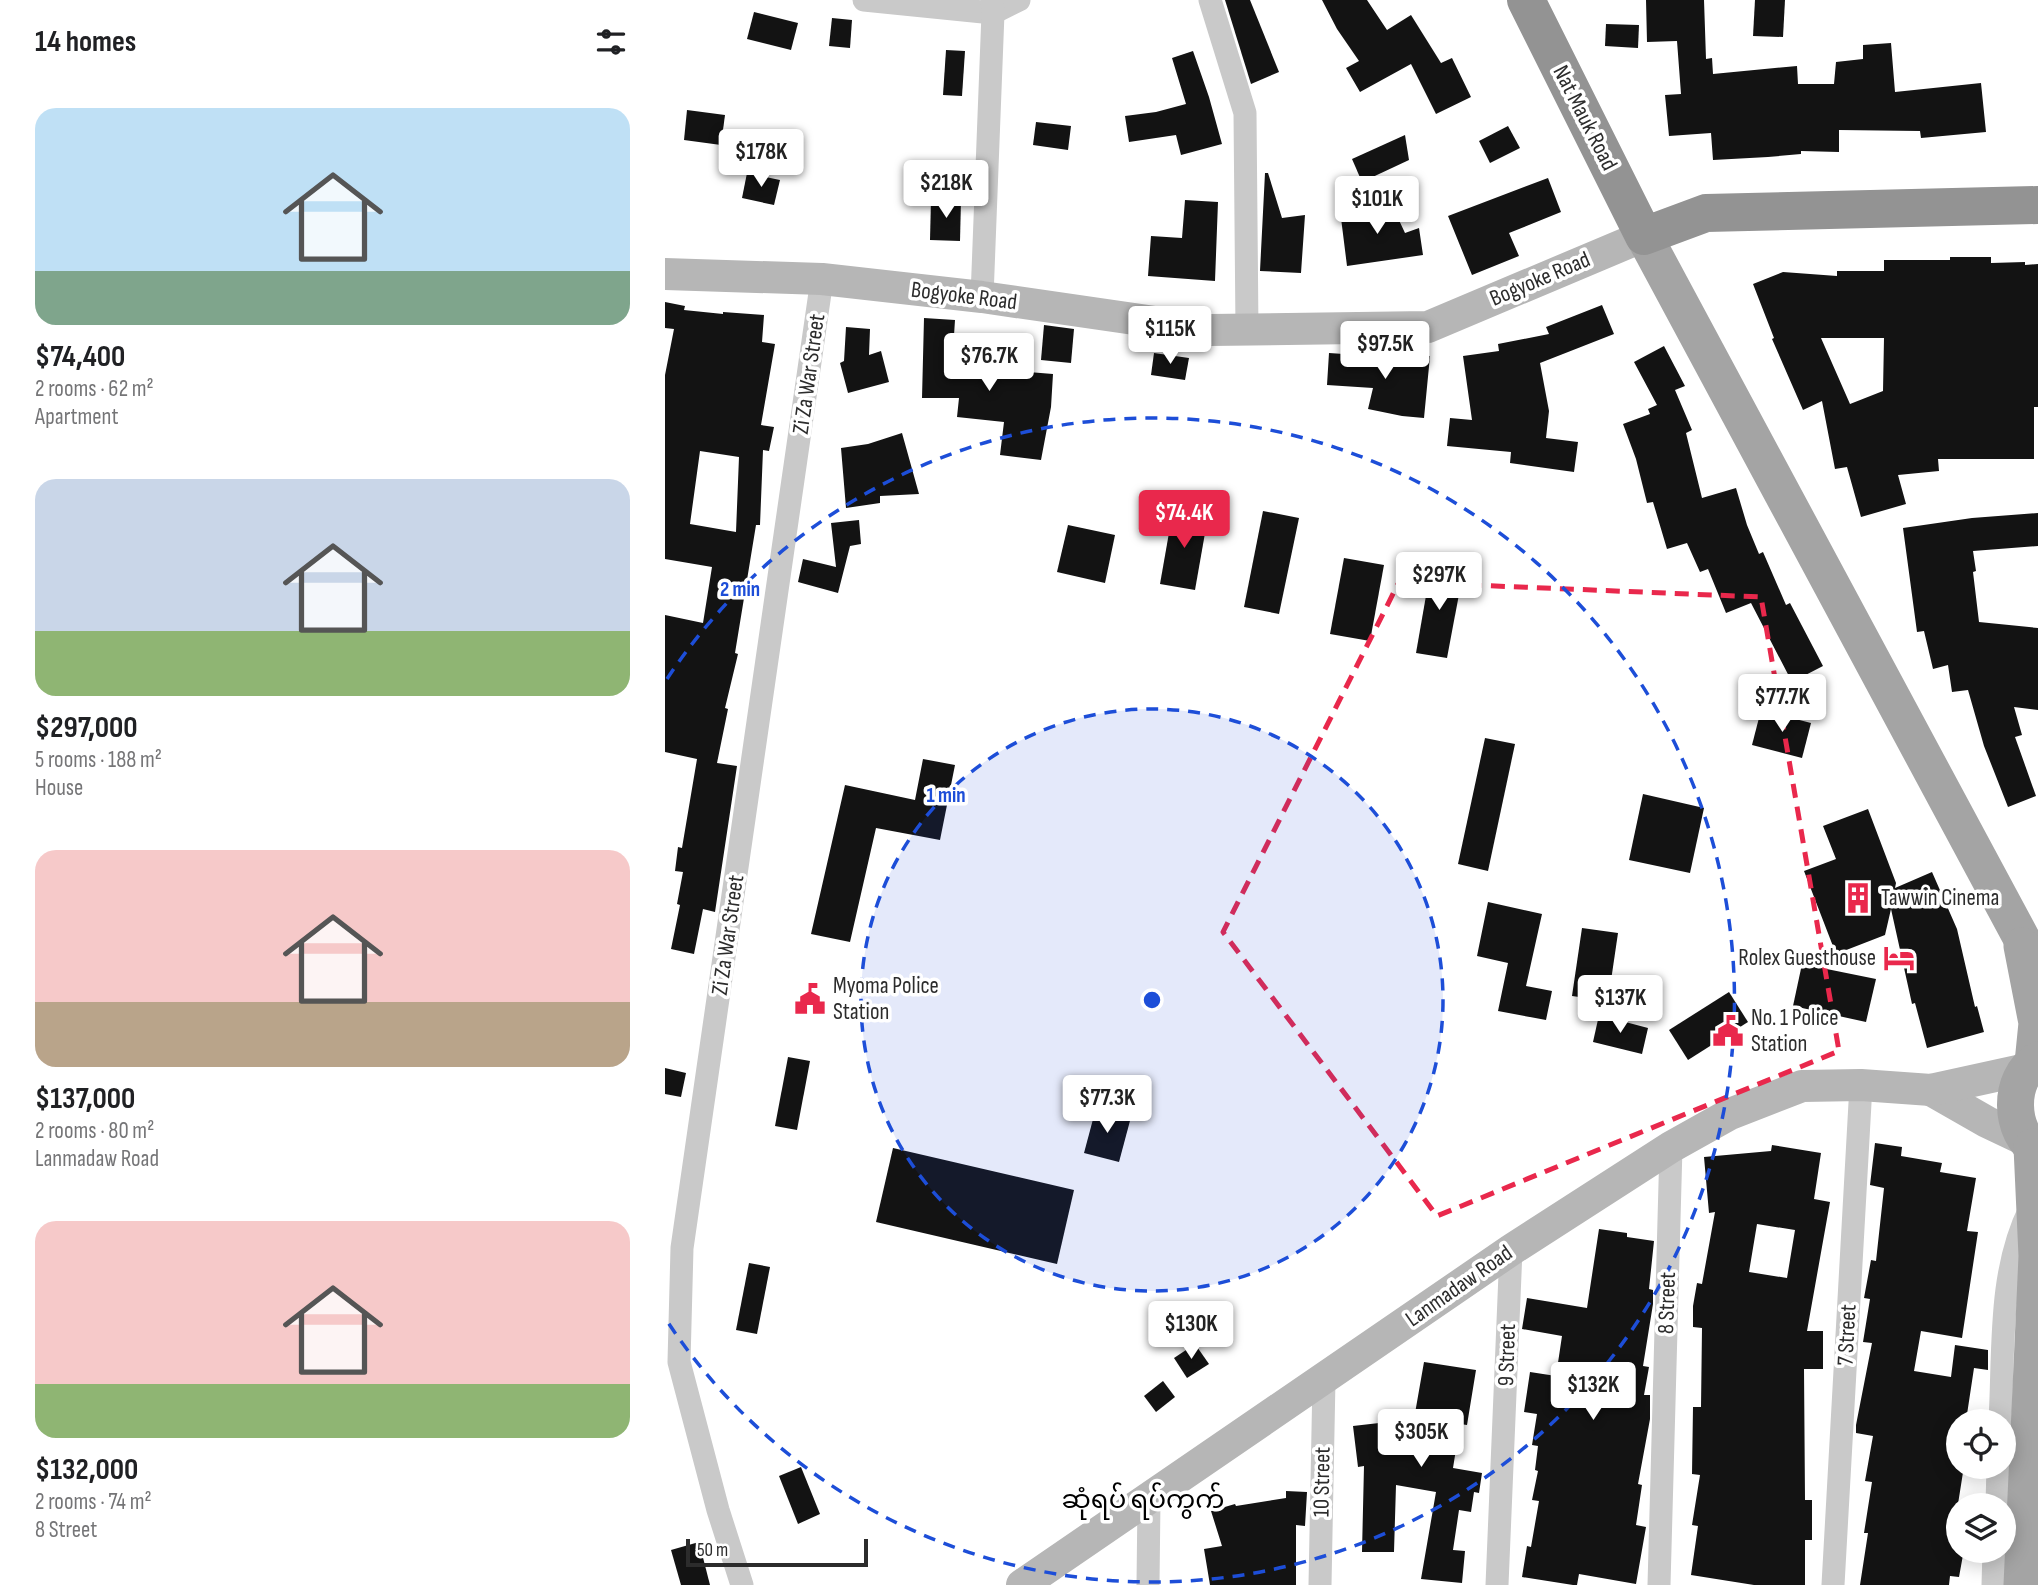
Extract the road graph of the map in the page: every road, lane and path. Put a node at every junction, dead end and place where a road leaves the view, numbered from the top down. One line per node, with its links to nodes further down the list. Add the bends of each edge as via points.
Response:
1 (864, 0): 5 (street)
2 (1019, 0): 5 (street)
3 (1210, 0): 11 (street, via 1245,113)
4 (1526, 0): 7 (highway, Nat Mauk Road)
5 (992, 7): 10 (street)
6 (2038, 205): 7 (highway, Bogyoke Road, via 1706,213)
7 (1644, 236): 11 (street, Bogyoke Road, via 1428,327); 12 (main road)
8 (665, 274): 9 (street, Bogyoke Road)
9 (822, 279): 10 (street, Bogyoke Road); 21 (street, Zi Za War Street)
10 (982, 297): 11 (street, Bogyoke Road, via 1210,330)
11 (1247, 330)
12 (2019, 932): 13 (main road); 14 (main road, via 2037,1023)
13 (2038, 969)
14 (2033, 1064): 16 (street, Lanmadaw Road); 17 (main road, via 2016,1092 2016,1118)
15 (1861, 1085): 16 (street, Lanmadaw Road); 18 (street, Lanmadaw Road, via 1801,1086 1730,1114); 33 (street, 7 Street)
16 (1931, 1090): 17 (street, Lanmadaw Road)
17 (2032, 1146): 19 (main road)
18 (1671, 1147): 20 (street, Lanmadaw Road); 32 (street, 8 Street)
19 (2035, 1200): 22 (main road); 24 (street, via 2012,1255)
20 (1511, 1250): 23 (street, Lanmadaw Road); 31 (street, 9 Street)
21 (674, 1251): 27 (street, Zi Za War Street, via 678,1362)
22 (2038, 1255): 35 (main road)
23 (1324, 1379): 25 (street, Lanmadaw Road); 30 (street, 10 Street)
24 (2001, 1409)
25 (1149, 1499): 28 (street, Lanmadaw Road); 29 (street)
26 (1994, 1563): 34 (street)
27 (742, 1585)
28 (1022, 1585)
29 (1148, 1585)
30 (1319, 1585)
31 (1497, 1585)
32 (1659, 1585)
33 (1833, 1585)
34 (1993, 1585)
35 (2022, 1585)

